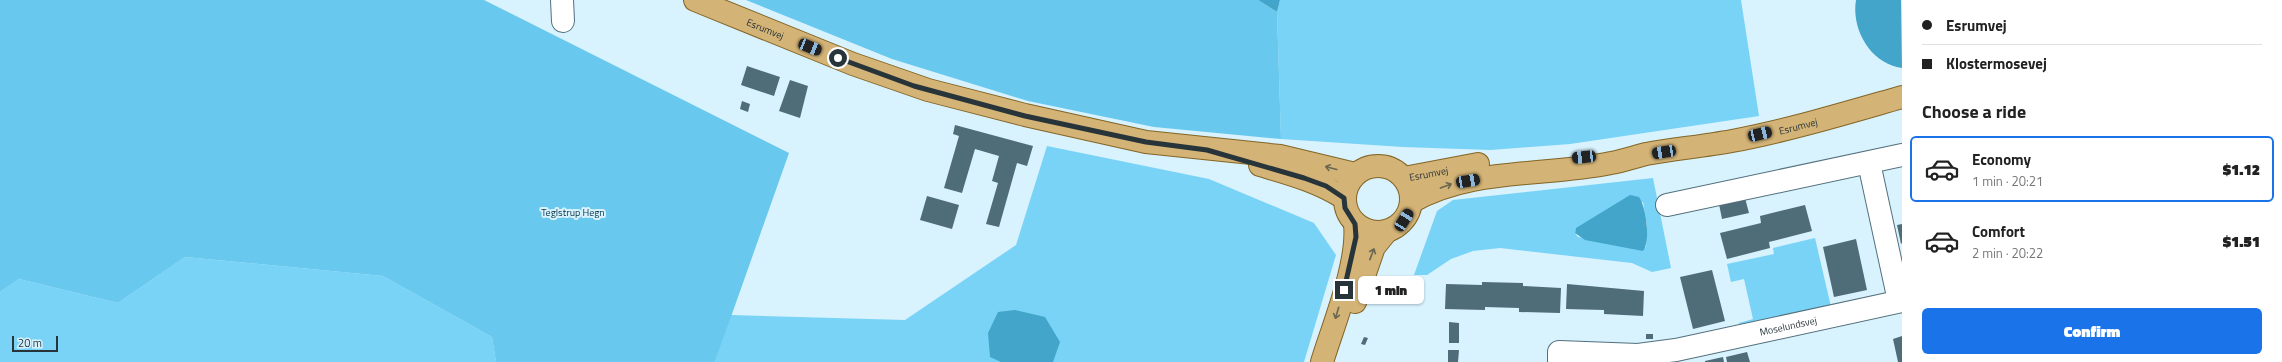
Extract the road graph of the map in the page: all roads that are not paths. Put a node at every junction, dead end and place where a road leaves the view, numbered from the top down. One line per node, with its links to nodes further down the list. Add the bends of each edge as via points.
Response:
1 (695, 0): 3 (main road, Esrumvej, via 853,64 928,90 1025,116 1146,142)
2 (1902, 97): 4 (main road, Esrumvej, via 1740,139)
3 (1207, 150): 7 (main road, Esrumvej, one-way to 3, via 1280,156); 9 (main road, Esrumvej, via 1304,178 1326,186)
4 (1645, 155): 8 (main road, Esrumvej, via 1477,164); 10 (main road, Esrumvej, one-way to 4, via 1455,183 1494,176 1581,168)
5 (1902, 155): 6 (street)
6 (1869, 163): 11 (street); 14 (street, Moselundsvej)
7 (1355, 174): 8 (main road, via 1366,168 1379,166 1391,169); 9 (main road)
8 (1404, 178): 10 (main road)
9 (1344, 198): 12 (main road, via 1345,208)
10 (1411, 202): 13 (main road, via 1404,220)
11 (1667, 205)
12 (1355, 224): 13 (main road, via 1370,232); 15 (main road, one-way to 15, via 1356,237 1348,276)
13 (1387, 231): 16 (main road, one-way to 13, via 1374,247)
14 (1901, 301): 17 (street, Moselundsvej, via 1676,350 1638,355 1559,352)
15 (1322, 362)
16 (1337, 362)
17 (1559, 362)

